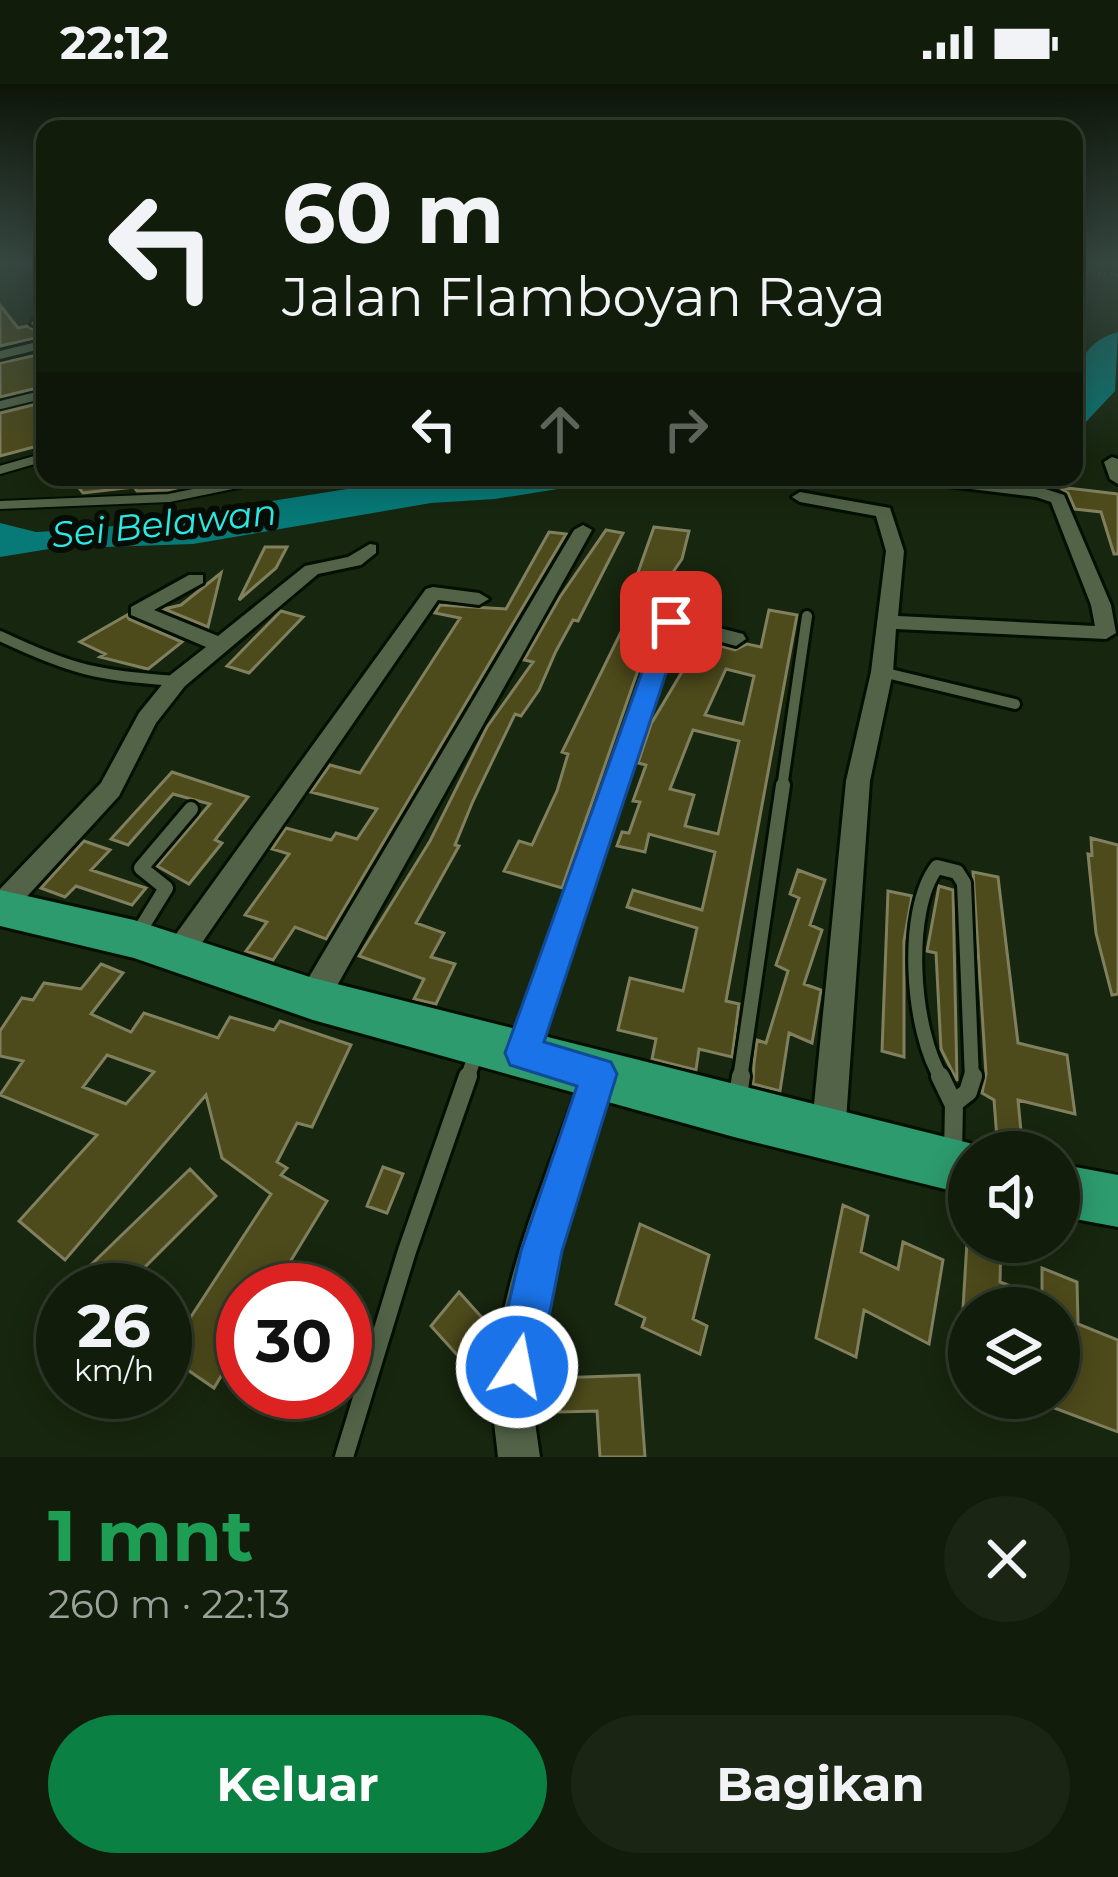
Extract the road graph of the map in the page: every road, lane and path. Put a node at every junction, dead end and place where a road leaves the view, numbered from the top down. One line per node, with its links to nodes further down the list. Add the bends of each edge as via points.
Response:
1 (36, 346): 2 (street)
2 (0, 356)
3 (36, 396): 4 (lane)
4 (0, 404)
5 (36, 460): 6 (lane)
6 (0, 470)
7 (239, 486): 10 (lane, via 154,502)
8 (987, 486): 18 (street, via 1058,500 1106,633)
9 (800, 497): 18 (street, via 884,512 895,550)
10 (0, 506)
11 (583, 530): 28 (street)
12 (370, 549): 21 (street, via 312,570)
13 (196, 579): 21 (street, via 132,610)
14 (681, 582): 17 (street)
15 (478, 599): 27 (street, via 434,593)
16 (807, 616): 32 (lane)
17 (671, 622): 20 (street); 29 (street)
18 (887, 622): 22 (street)
19 (0, 635): 23 (lane, via 67,668)
20 (736, 638)
21 (223, 646): 23 (street)
22 (882, 672): 24 (lane); 34 (street, via 858,781)
23 (177, 681): 26 (street, via 110,789)
24 (1015, 704)
25 (191, 808): 27 (lane, via 141,868 166,888)
26 (0, 907): 27 (main road)
27 (156, 946): 28 (main road)
28 (314, 999): 29 (main road)
29 (502, 1048): 30 (main road); 38 (lane, via 414,1229)
30 (598, 1074): 32 (main road); 39 (street, via 520,1342 513,1393)
31 (954, 1102): 31 (lane, via 974,1077 964,884 937,867 920,908 921,1022 928,1055); 33 (lane)
32 (734, 1112): 34 (main road)
33 (957, 1131)
34 (828, 1135): 35 (main road)
35 (948, 1164)
36 (1080, 1194): 37 (main road)
37 (1118, 1201)
38 (344, 1457)
39 (519, 1457)

